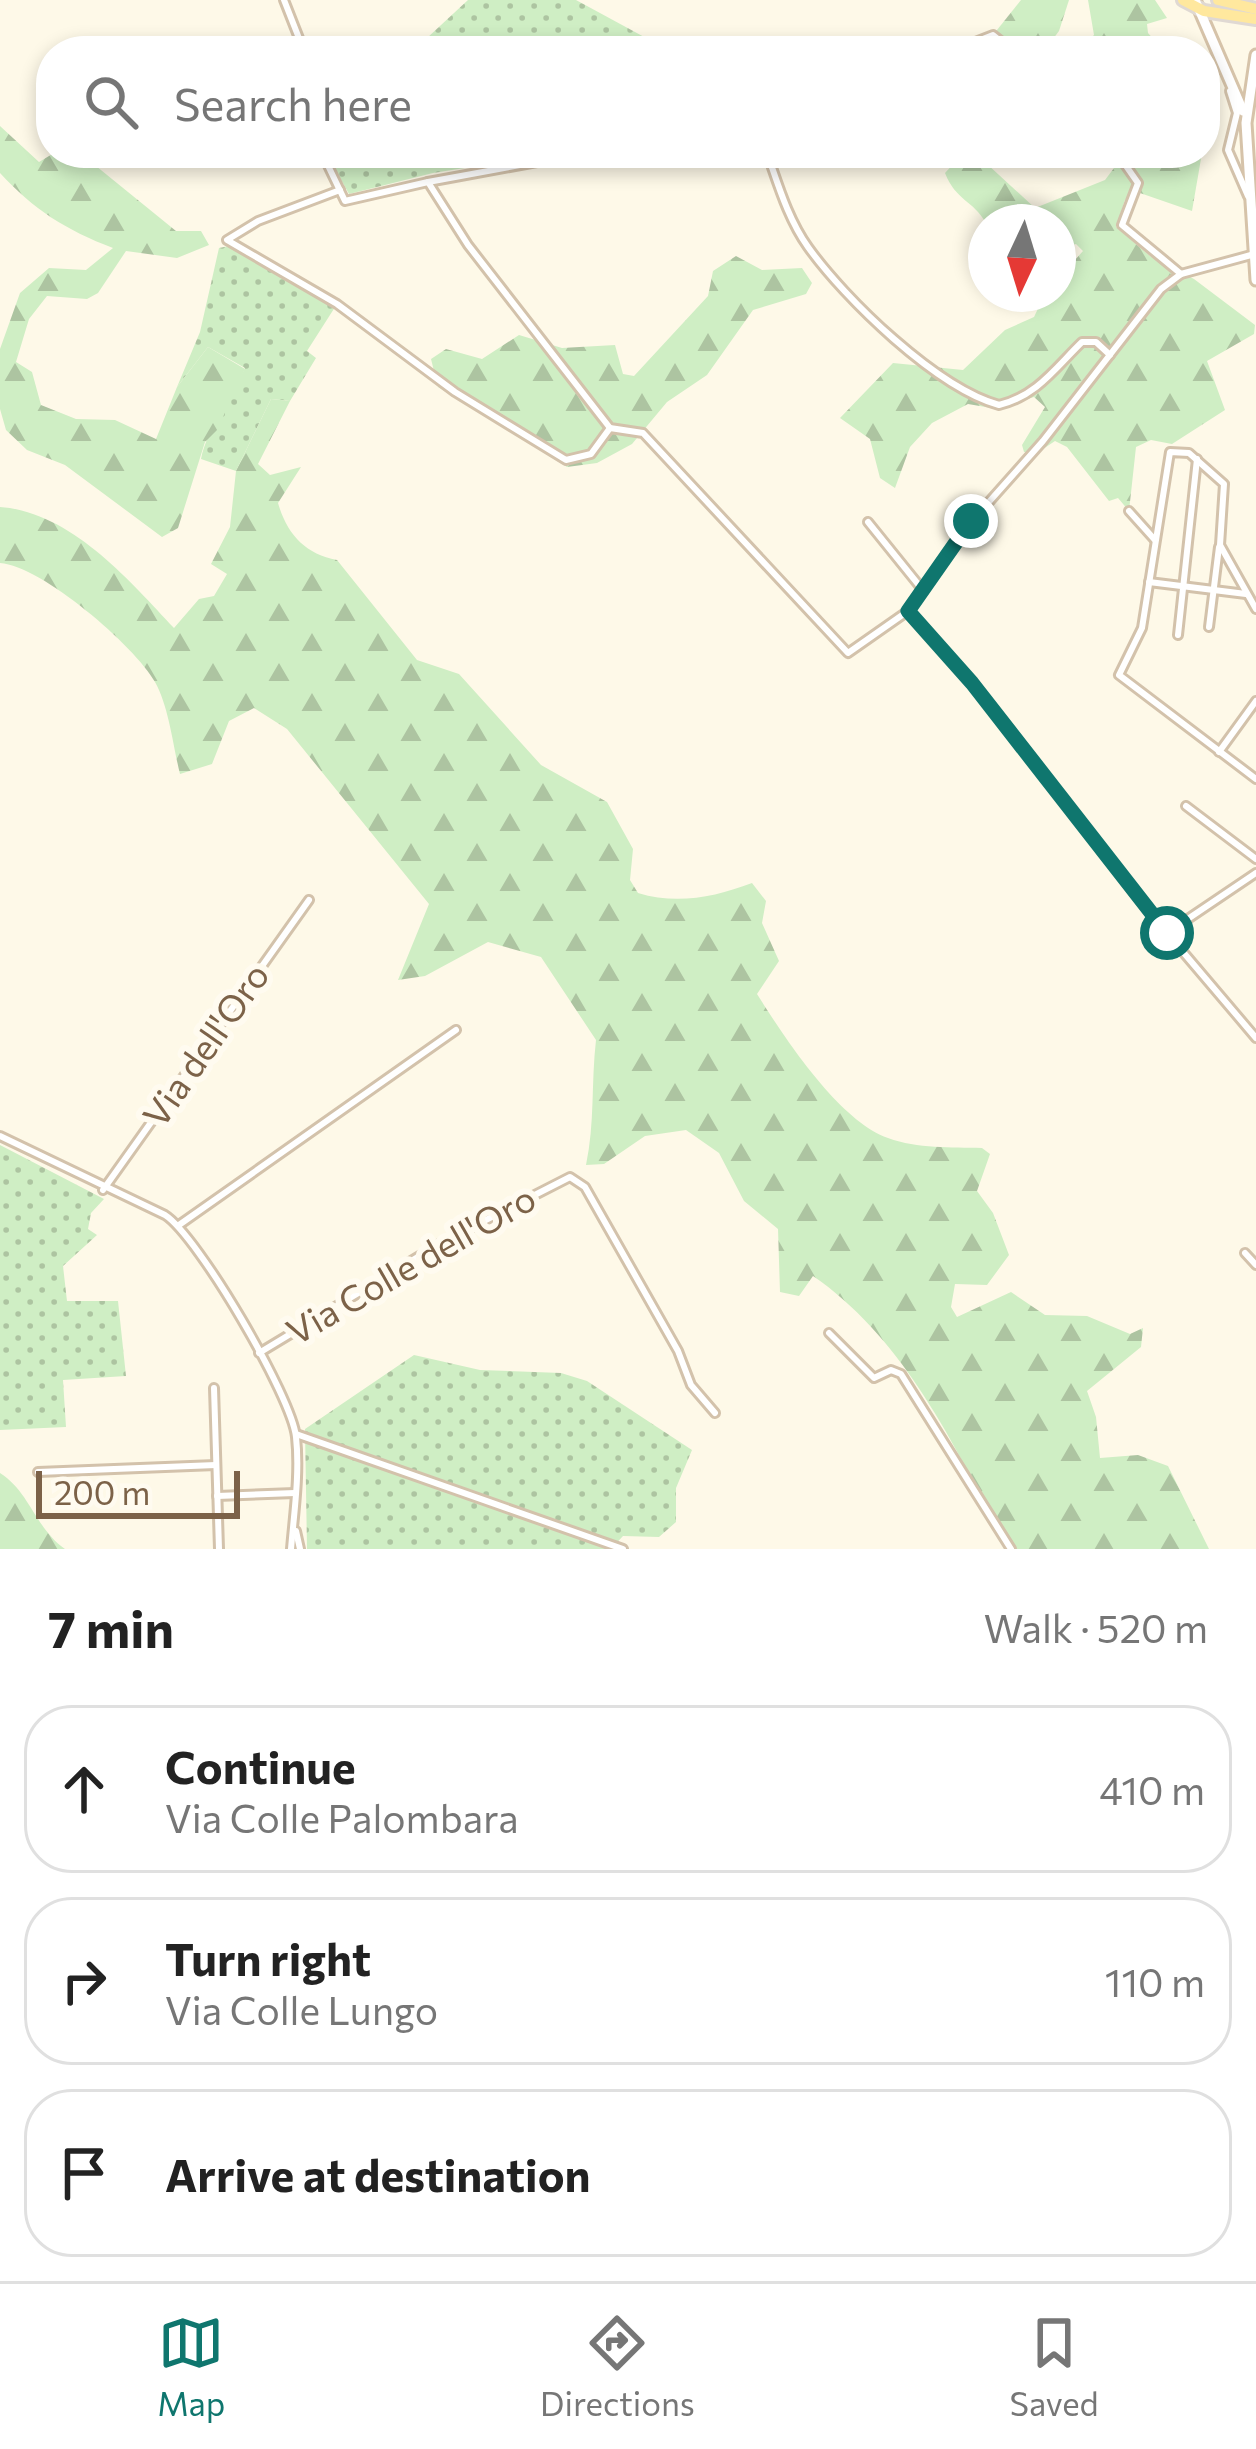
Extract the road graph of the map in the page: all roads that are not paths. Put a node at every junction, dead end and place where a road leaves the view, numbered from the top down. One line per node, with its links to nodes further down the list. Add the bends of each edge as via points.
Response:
1 (284, 0): 8 (street)
2 (1183, 0): 4 (main road)
3 (1218, 0): 5 (main road)
4 (1196, 2): 7 (main road); 9 (main road)
5 (1236, 4): 6 (main road)
6 (1256, 9)
7 (1256, 19)
8 (298, 36)
9 (1212, 36)
10 (1220, 54): 12 (main road)
11 (1256, 55): 13 (main road)
12 (1222, 58): 14 (main road); 22 (street, via 1237,113 1228,149)
13 (1248, 90): 14 (street); 15 (main road)
14 (1235, 91): 15 (main road)
15 (1246, 122): 16 (main road)
16 (1246, 139): 17 (street); 22 (main road)
17 (1256, 152)
18 (329, 168): 24 (street)
19 (504, 168): 23 (street)
20 (772, 168): 28 (street, via 819,261 891,335 973,393 1000,405 1019,398 1085,341)
21 (1128, 168): 26 (street, via 1138,183 1122,225)
22 (1245, 177): 25 (main road)
23 (428, 182): 24 (street, via 345,201); 29 (street)
24 (340, 190): 29 (street, via 258,221 228,242 337,304 455,392 566,460 592,454)
25 (1251, 255): 26 (street); 27 (main road)
26 (1181, 274): 28 (street)
27 (1256, 280)
28 (1110, 355): 37 (street)
29 (610, 428): 41 (street, via 643,434 848,653)
30 (1197, 459): 33 (street, via 1181,451 1167,456); 34 (street, via 1225,487); 36 (street)
31 (1130, 512): 33 (street)
32 (868, 522): 37 (street)
33 (1155, 540): 35 (street)
34 (1220, 544): 38 (street); 39 (street)
35 (1150, 582): 36 (street); 45 (street, via 1142,631 1118,675)
36 (1182, 586): 38 (street); 43 (street)
37 (922, 589): 41 (street)
38 (1213, 590): 39 (street); 42 (street)
39 (1246, 594): 40 (street)
40 (1256, 608)
41 (908, 611): 51 (street)
42 (1209, 627)
43 (1178, 635)
44 (1256, 701): 45 (street)
45 (1220, 752): 46 (street)
46 (1256, 779)
47 (1186, 806): 48 (street)
48 (1256, 859)
49 (1256, 873): 51 (street)
50 (309, 900): 55 (street, Via dell'Oro)
51 (1167, 933): 53 (street)
52 (456, 1030): 56 (street)
53 (1256, 1038)
54 (0, 1136): 55 (street)
55 (104, 1190): 56 (street)
56 (179, 1225): 60 (street, Via Colle dell'Oro)
57 (1245, 1253): 58 (street)
58 (1256, 1265)
59 (829, 1333): 71 (street, via 874,1378 902,1374)
60 (259, 1353): 62 (street, Via Colle dell'Oro, via 442,1243 573,1178 628,1262 691,1385); 63 (street, Via Colle dell'Oro)
61 (214, 1388): 64 (street)
62 (715, 1413)
63 (296, 1434): 66 (street, Via Colle dell'Oro); 70 (street)
64 (216, 1465): 65 (street); 67 (street)
65 (38, 1472)
66 (295, 1493): 67 (street); 69 (street, Via Colle dell'Oro)
67 (217, 1496): 68 (street)
68 (216, 1549)
69 (295, 1549)
70 (623, 1549)
71 (1011, 1549)

